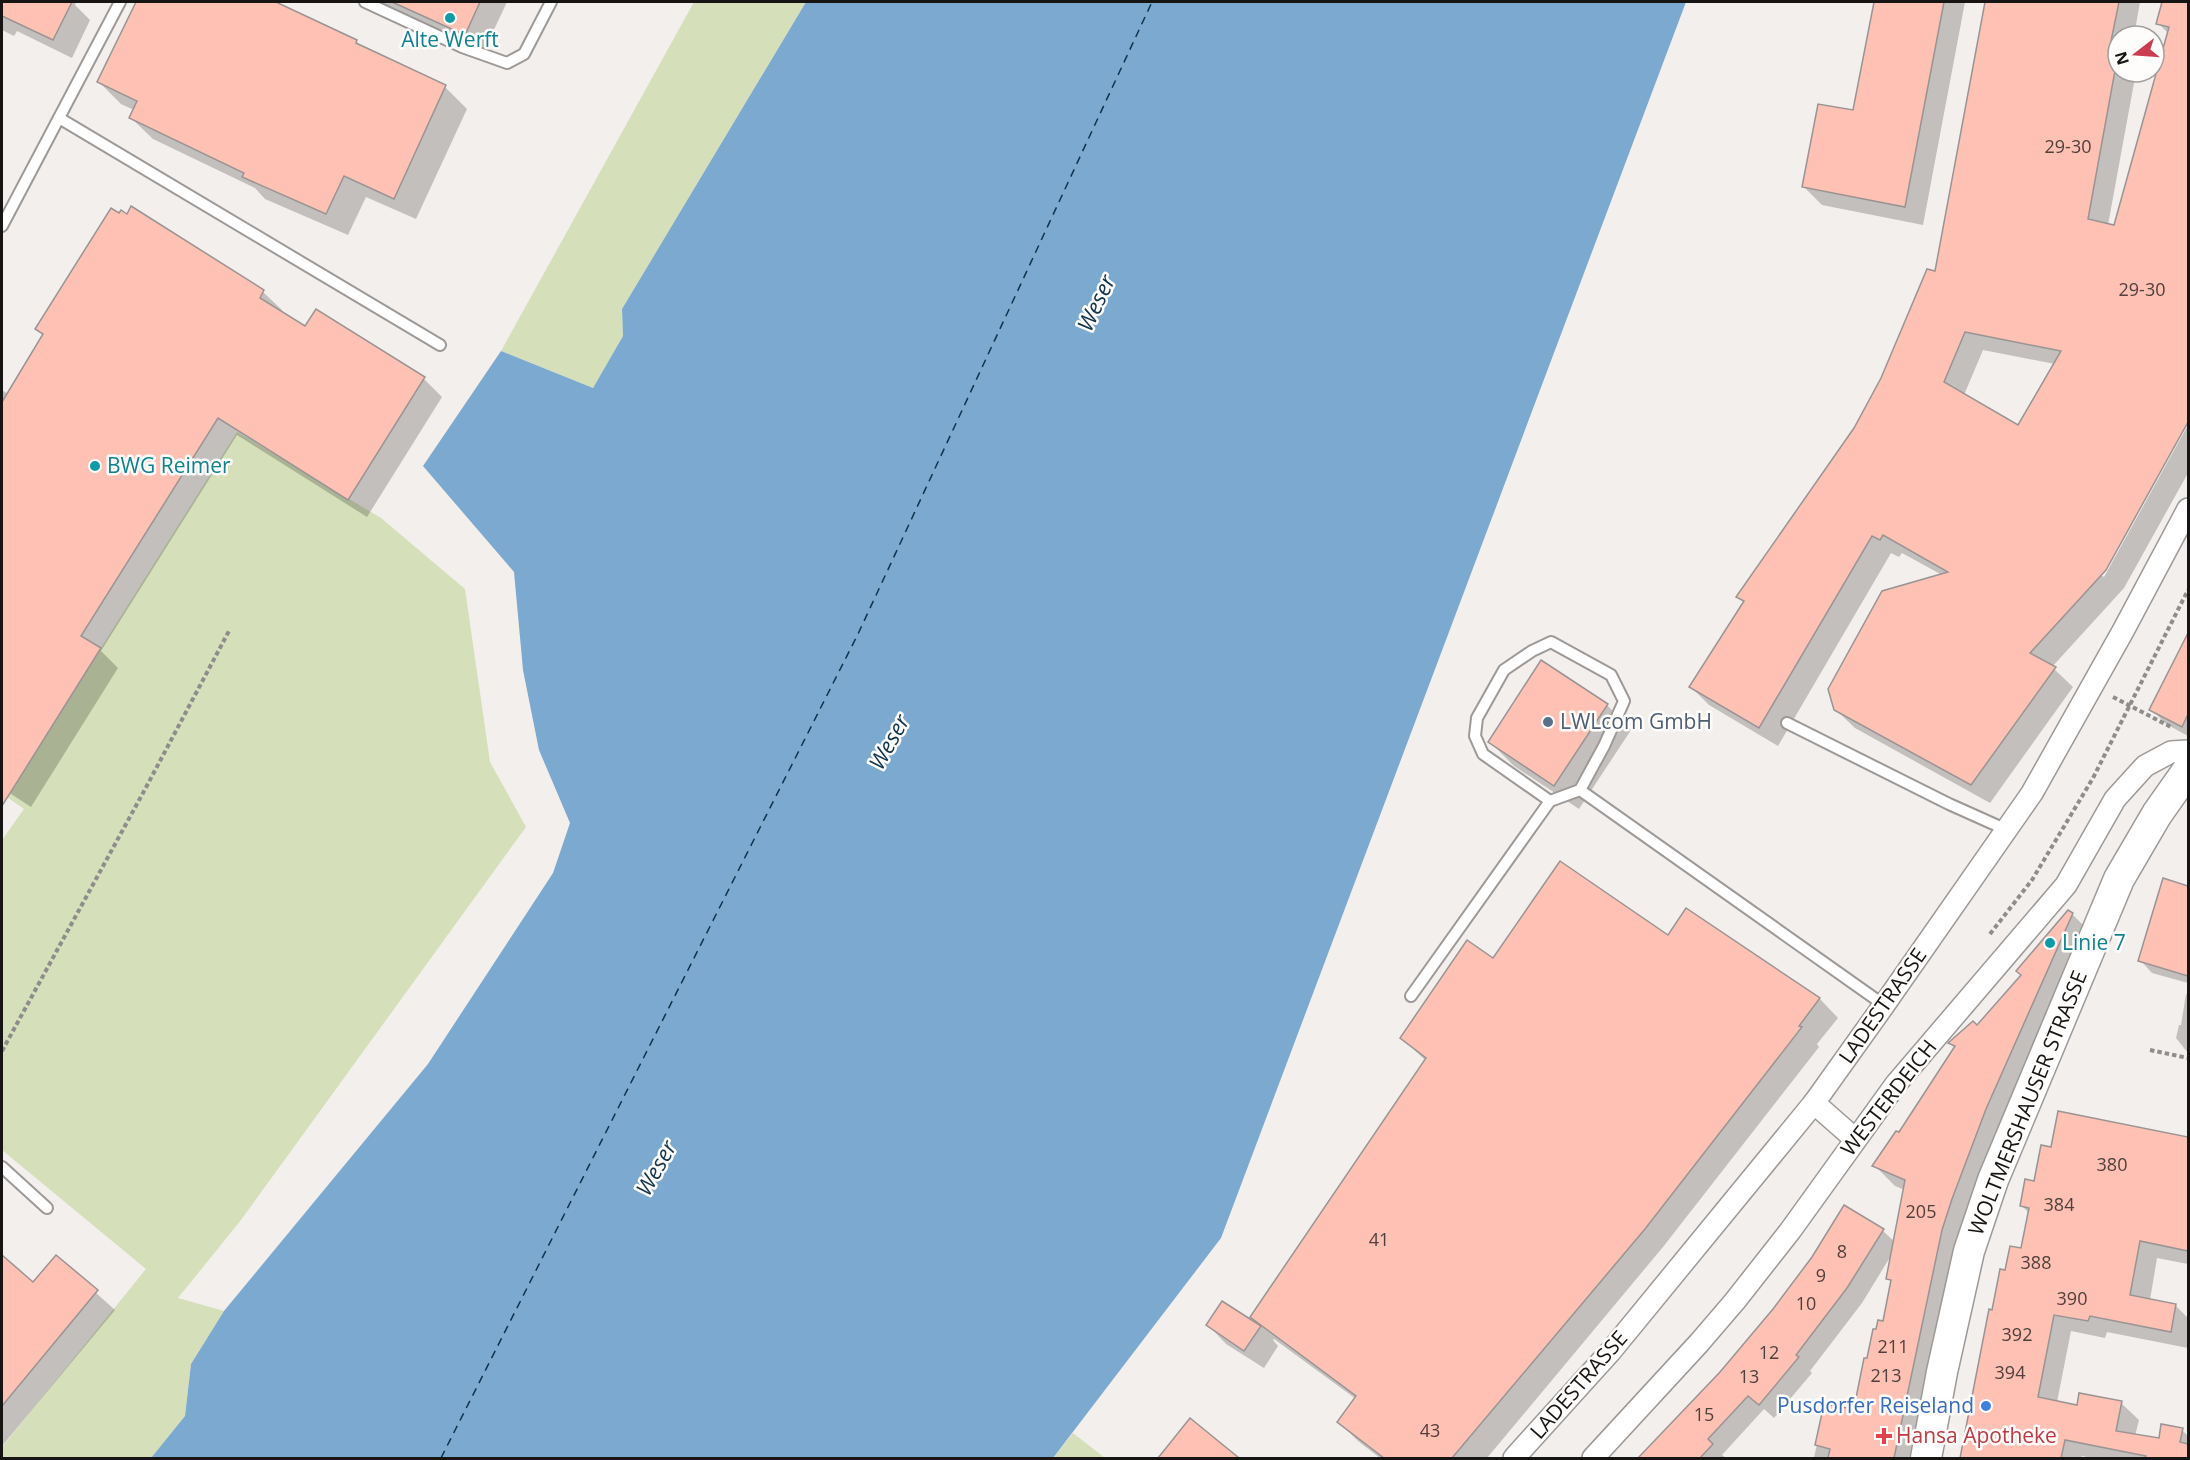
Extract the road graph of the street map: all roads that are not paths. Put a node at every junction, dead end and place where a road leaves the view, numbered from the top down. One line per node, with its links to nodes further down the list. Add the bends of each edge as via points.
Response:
1 (120, 2): 4 (lane)
2 (365, 2): 3 (lane, via 507,63 524,54)
3 (551, 2)
4 (59, 118): 5 (lane); 6 (lane)
5 (2, 226)
6 (440, 345)
7 (2188, 509): 13 (street, LADESTRASSE, via 2043,774)
8 (1787, 723): 13 (lane)
9 (2188, 751): 17 (street, WESTERDEICH, via 2171,752 2145,766 2115,799 2066,885 1896,1084)
10 (2188, 770): 22 (street, WOLTMERSHAUSER STRASSE, via 2119,879 1993,1180 1969,1251)
11 (1580, 790): 12 (lane); 12 (lane, via 1624,700 1611,675 1551,642 1504,670 1477,718 1475,736 1483,754); 15 (lane)
12 (1550, 801): 14 (lane)
13 (2007, 830): 15 (street, LADESTRASSE)
14 (1411, 996)
15 (1884, 1005): 16 (street, LADESTRASSE)
16 (1814, 1103): 17 (street); 20 (street, LADESTRASSE, via 1610,1352)
17 (1855, 1139): 21 (street, WESTERDEICH, via 1735,1301)
18 (2, 1167): 19 (lane)
19 (47, 1208)
20 (1514, 1458)
21 (1593, 1458)
22 (1926, 1458)

